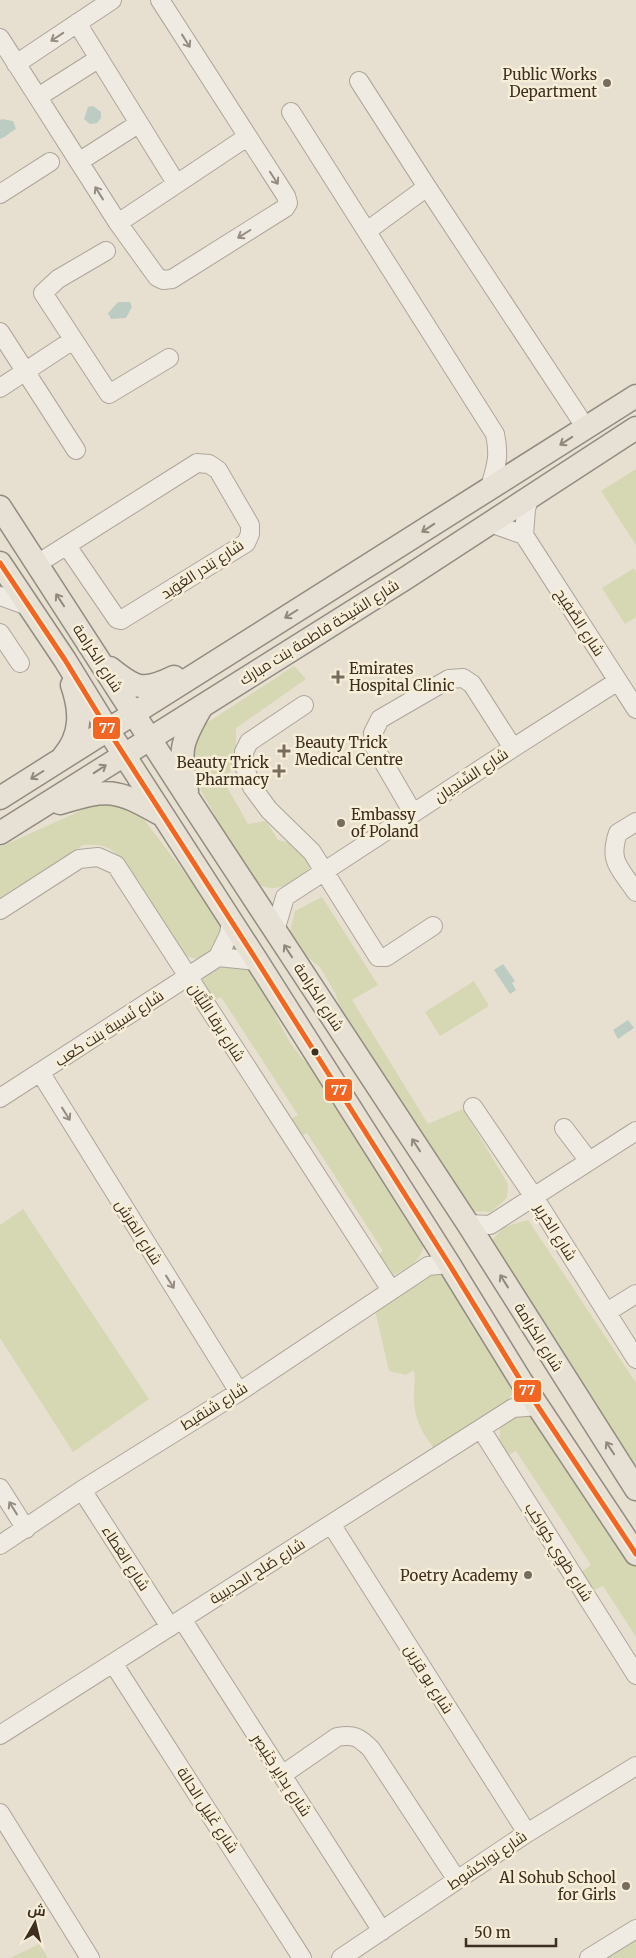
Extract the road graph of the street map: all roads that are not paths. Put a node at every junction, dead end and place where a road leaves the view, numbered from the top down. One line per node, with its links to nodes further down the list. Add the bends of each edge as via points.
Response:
1 (112, 0): 3 (street)
2 (160, 0): 11 (street, one-way to 11)
3 (77, 23): 5 (street); 6 (street, one-way to 6)
4 (0, 38): 6 (street)
5 (98, 59): 8 (street); 10 (street)
6 (16, 64): 8 (street)
7 (360, 81): 15 (street)
8 (38, 97): 12 (street)
9 (291, 112): 18 (street)
10 (138, 124): 12 (street); 14 (street)
11 (247, 137): 14 (street); 17 (street, one-way to 17, via 286,196 288,203 285,208 172,279 163,280 157,277)
12 (80, 161): 17 (street, one-way to 12)
13 (50, 162): 16 (street)
14 (176, 184): 17 (street)
15 (427, 188): 18 (street); 26 (street)
16 (0, 194)
17 (118, 223)
18 (366, 231): 29 (street, via 495,434 499,450)
19 (106, 251): 21 (street, via 58,279 43,293)
20 (0, 332): 23 (street)
21 (73, 340): 22 (street, via 109,394); 23 (street)
22 (169, 358)
23 (25, 371): 24 (street); 28 (street)
24 (0, 388)
25 (636, 396): 26 (main road, شارع الشيخة فاطمة بنت مبارك)
26 (586, 428): 29 (main road, شارع الشيخة فاطمة بنت مبارك, one-way to 29)
27 (636, 428): 30 (main road, شارع الشيخة فاطمة بنت مبارك)
28 (76, 450)
29 (489, 490): 43 (main road, شارع الشيخة فاطمة بنت مبارك, one-way to 43)
30 (530, 496): 32 (main road, شارع الشيخة فاطمة بنت مبارك); 33 (street)
31 (0, 507): 36 (main road, شارع الكرامة)
32 (490, 523): 33 (street); 45 (main road, شارع الشيخة فاطمة بنت مبارك)
33 (524, 534): 44 (street, شارع الصَّفِيح)
34 (67, 546): 34 (street, شارع بَندر العُوَيد, via 197,463 209,464 218,470 250,525 246,543 121,620 117,619); 36 (street, شارع بَندر العُوَيد)
35 (0, 563): 38 (main road, شارع الكرامة)
36 (37, 564): 40 (main road, شارع الكرامة, one-way to 36)
37 (0, 596): 38 (street)
38 (28, 606): 41 (main road, شارع الكرامة)
39 (0, 633): 42 (street)
40 (98, 657): 43 (main road, via 126,682 138,687 152,686 182,672); 48 (main road, شارع الكرامة)
41 (65, 660): 49 (main road, شارع الكرامة); 53 (main road, via 78,703 79,719 74,741)
42 (20, 663)
43 (202, 670): 48 (main road, شارع الشيخة فاطمة بنت مبارك)
44 (618, 681): 47 (street, شارع الصَّفِيح); 51 (street, شارع السِّندِيان)
45 (202, 705): 50 (main road, شارع الشيخة فاطمة بنت مبارك); 55 (main road, via 188,729 182,748)
46 (304, 705): 61 (street, via 249,742 243,763 252,787 269,810 312,852)
47 (636, 709)
48 (134, 714): 49 (main road, شارع الشيخة فاطمة بنت مبارك); 50 (main road, شارع الكرامة)
49 (108, 730): 52 (main road, شارع الكرامة); 53 (main road, شارع الشيخة فاطمة بنت مبارك)
50 (150, 738): 52 (main road, شارع الشيخة فاطمة بنت مبارك); 55 (main road, شارع الكرامة)
51 (513, 748): 57 (street, شارع السِّندِيان); 57 (street, via 472,684 462,678 449,679 380,719 373,733 374,746)
52 (124, 754): 56 (main road, شارع الشيخة فاطمة بنت مبارك, one-way to 52); 58 (main road, شارع الكرامة)
53 (61, 760): 54 (main road, شارع الشيخة فاطمة بنت مبارك, one-way to 54)
54 (0, 798)
55 (190, 802): 62 (main road, شارع الكرامة)
56 (33, 812): 58 (main road, via 91,794 110,793 133,798); 60 (main road, شارع الشيخة فاطمة بنت مبارك)
57 (413, 813): 61 (street, شارع السِّندِيان)
58 (164, 816): 66 (main road, شارع الكرامة)
59 (636, 822): 63 (street, via 618,832 613,847 614,859)
60 (0, 833)
61 (325, 871): 64 (street, شارع السِّندِيان); 67 (street, via 378,957 386,957)
62 (250, 891): 64 (street); 68 (main road, شارع الكرامة)
63 (636, 892)
64 (285, 897): 68 (street)
65 (0, 910): 71 (street, شارع بَرقا اللَّيَّان, via 79,859 98,857 116,865)
66 (231, 922): 69 (street); 70 (main road, شارع الكرامة)
67 (433, 926)
68 (275, 931): 79 (main road, شارع الكرامة, one-way to 68)
69 (218, 957): 70 (street); 71 (street, شارع نُسيبة بنت كعب)
70 (257, 961): 80 (main road, شارع الكرامة, via 437,1244)
71 (187, 977): 72 (street, شارع نُسيبة بنت كعب); 81 (street, شارع بَرقا اللَّيَّان)
72 (40, 1072): 73 (street, شارع نُسيبة بنت كعب); 86 (street, شارع المَرَش, one-way to 86)
73 (0, 1098)
74 (473, 1107): 78 (street, شارع الحَرِير)
75 (564, 1128): 77 (street)
76 (636, 1131): 77 (street)
77 (589, 1161): 78 (street)
78 (534, 1197): 79 (street); 83 (street, شارع الحَرِير)
79 (479, 1225): 91 (main road, شارع الكرامة, one-way to 79, via 483,1247)
80 (439, 1265): 81 (street, شارع شنقيط); 85 (main road, شارع الكرامة)
81 (390, 1290): 86 (street, شارع شنقيط)
82 (636, 1294): 83 (street)
83 (607, 1312): 84 (street, شارع الحَرِير)
84 (636, 1359)
85 (521, 1381): 87 (main road, شارع الكرامة); 88 (street)
86 (238, 1392): 92 (street, شارع شنقيط)
87 (538, 1406): 88 (street, شارع صُلح الحديبية); 96 (main road, شارع الكرامة)
88 (513, 1408): 89 (street, شارع صُلح الحديبية)
89 (481, 1428): 93 (street, شارع صُلح الحديبية); 99 (street, شارع طَوِي كِواكِب)
90 (0, 1488): 94 (street, one-way to 90)
91 (636, 1489)
92 (82, 1490): 94 (street, شارع شنقيط); 97 (street, شارع العَطاء)
93 (331, 1524): 97 (street, شارع صُلح الحديبية); 104 (street, شارع بو قرَين)
94 (26, 1529): 95 (street, شارع شنقيط)
95 (0, 1546)
96 (636, 1554)
97 (176, 1623): 98 (street, شارع صُلح الحديبية); 102 (street, شارع بِدايِر خِنَيصِر)
98 (113, 1663): 100 (street, شارع صُلح الحديبية); 109 (street, شارع غَلِيل الحالة)
99 (636, 1675)
100 (0, 1735)
101 (636, 1766): 104 (street, شارع نواكشوط)
102 (282, 1775): 105 (street, via 337,1737 359,1738); 107 (street, شارع بِدايِر خِنَيصِر)
103 (0, 1813): 108 (street)
104 (527, 1833): 105 (street, شارع نواكشوط)
105 (457, 1880): 107 (street, شارع نواكشوط)
106 (636, 1929): 111 (street)
107 (382, 1931): 110 (street, شارع نواكشوط)
108 (90, 1958)
109 (302, 1958)
110 (341, 1958)
111 (590, 1958)

